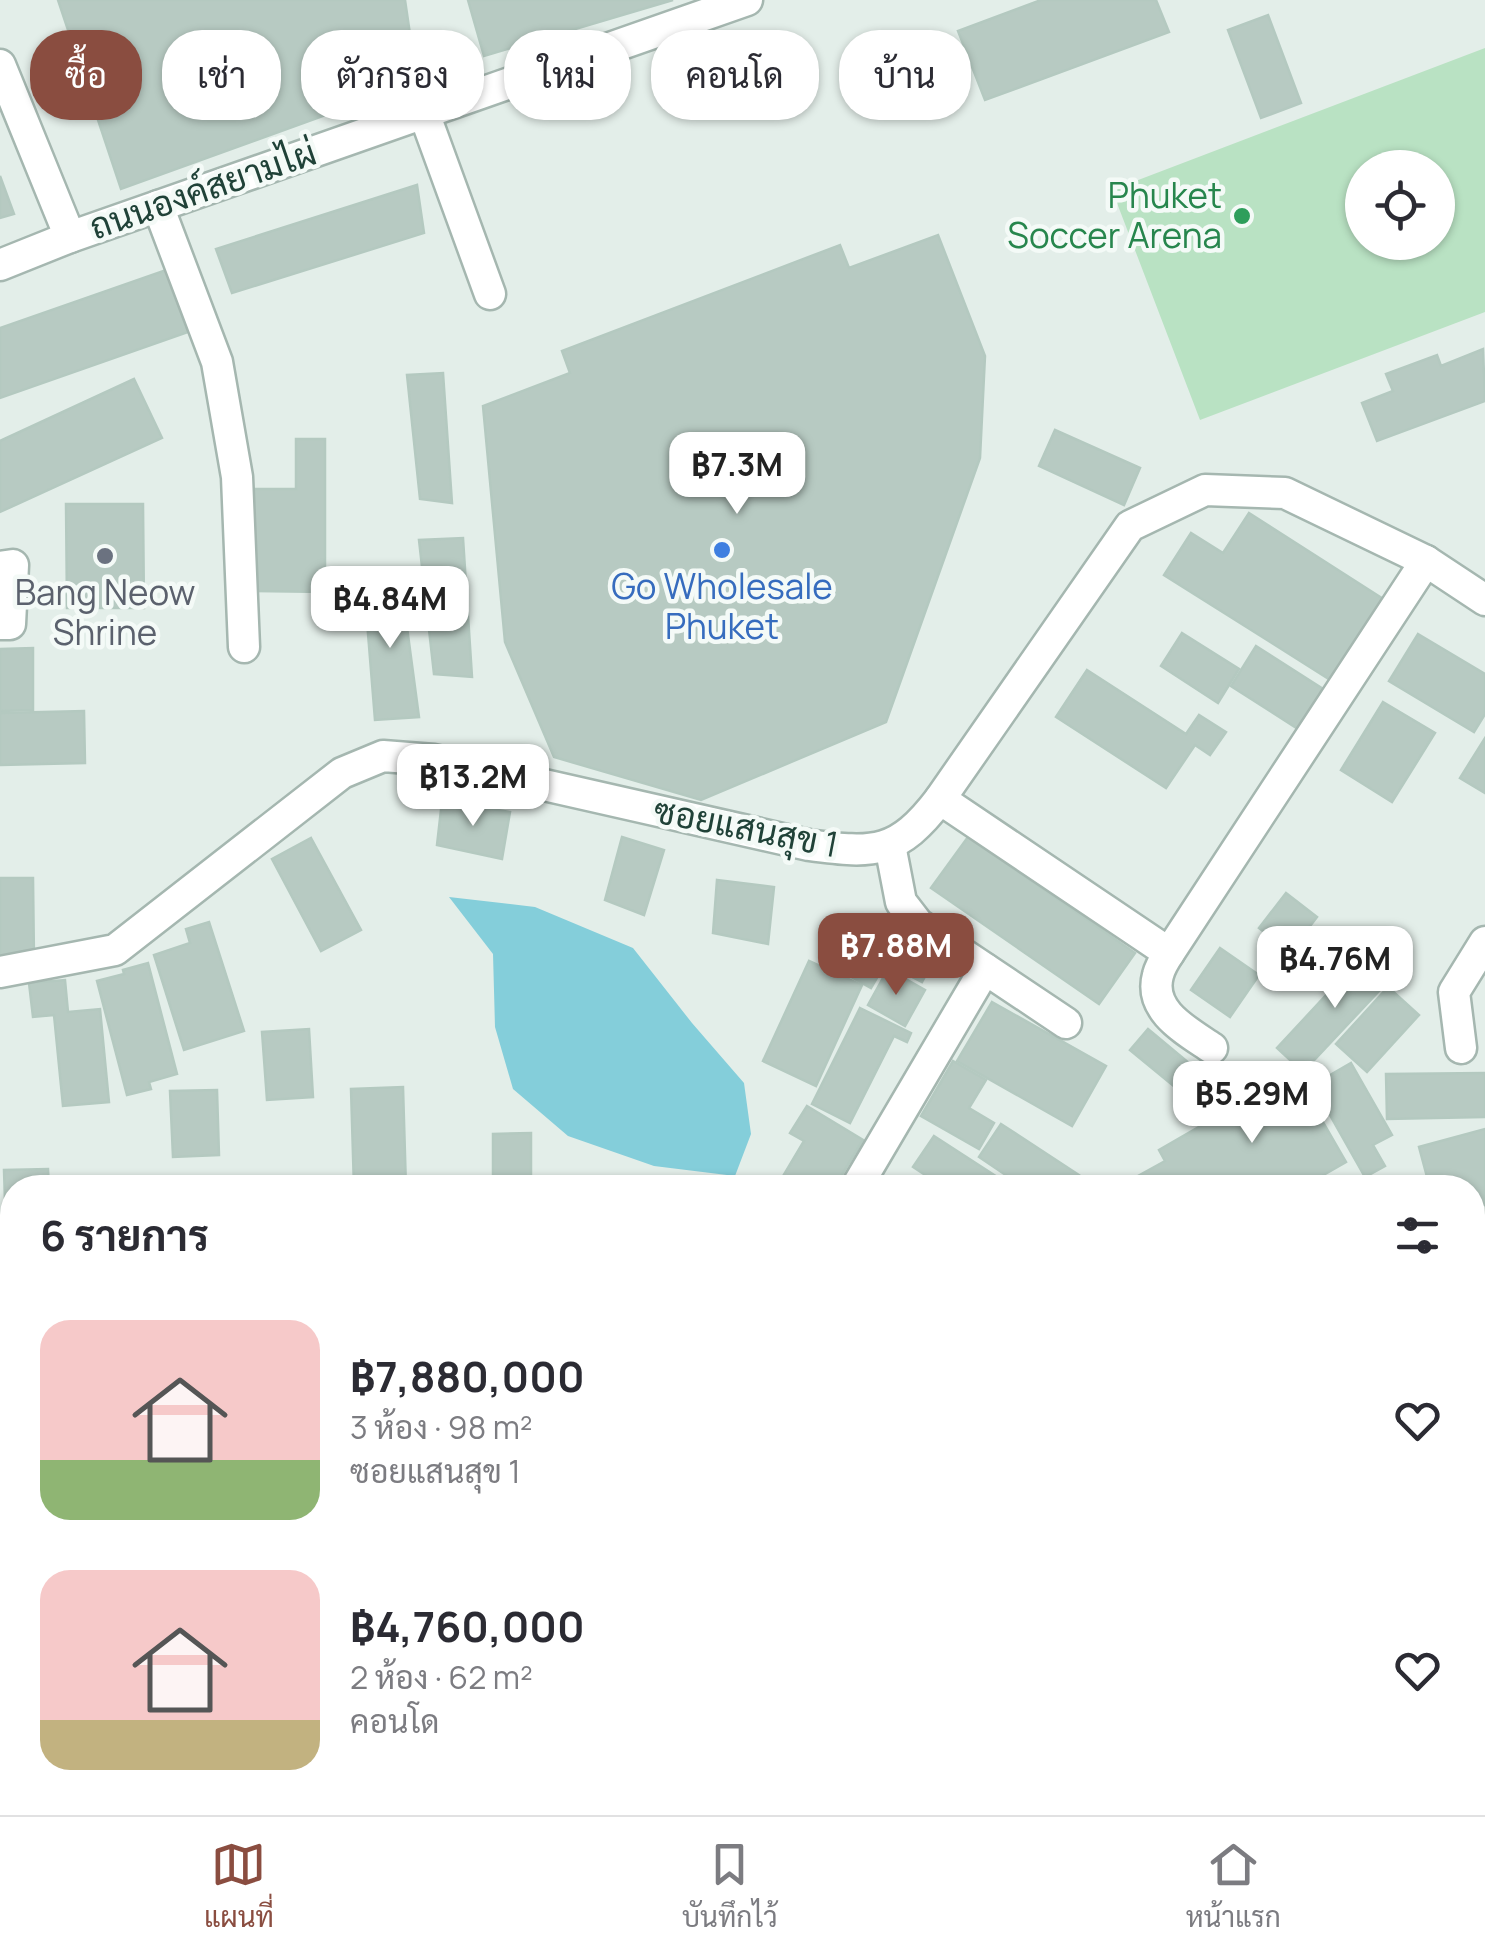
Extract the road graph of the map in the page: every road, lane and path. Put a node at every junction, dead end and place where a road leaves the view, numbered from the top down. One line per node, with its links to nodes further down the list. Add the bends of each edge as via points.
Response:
1 (746, 0): 3 (street, ถนนองค์สยามไผ่)
2 (0, 65): 7 (street)
3 (484, 92)
4 (404, 120): 6 (street, ถนนองค์สยามไผ่)
5 (427, 120): 9 (street)
6 (158, 206): 7 (street, ถนนองค์สยามไผ่); 14 (street, via 217,362 237,477)
7 (70, 237): 8 (street, ถนนองค์สยามไผ่)
8 (0, 265)
9 (490, 294)
10 (1426, 561): 12 (street, ซอยแสนสุข 1); 15 (street, ซอยแสนสุข 1, via 1285,493 1204,490 1130,526); 18 (street)
11 (0, 566): 13 (street, via 13,565 10,624)
12 (1485, 600)
13 (0, 624)
14 (244, 647)
15 (940, 799): 16 (street, ซอยแสนสุข 1, via 918,827); 18 (street)
16 (890, 845): 19 (street, via 902,902 918,924); 20 (street, ซอยแสนสุข 1, via 850,851 810,845 434,760 383,756 342,772 114,950)
17 (1485, 942): 23 (street, via 1454,992)
18 (1168, 952): 22 (street, via 1157,977 1159,1000 1170,1018)
19 (985, 969): 21 (street); 24 (street)
20 (0, 972)
21 (1066, 1023)
22 (1212, 1048)
23 (1462, 1048)
24 (864, 1175)

